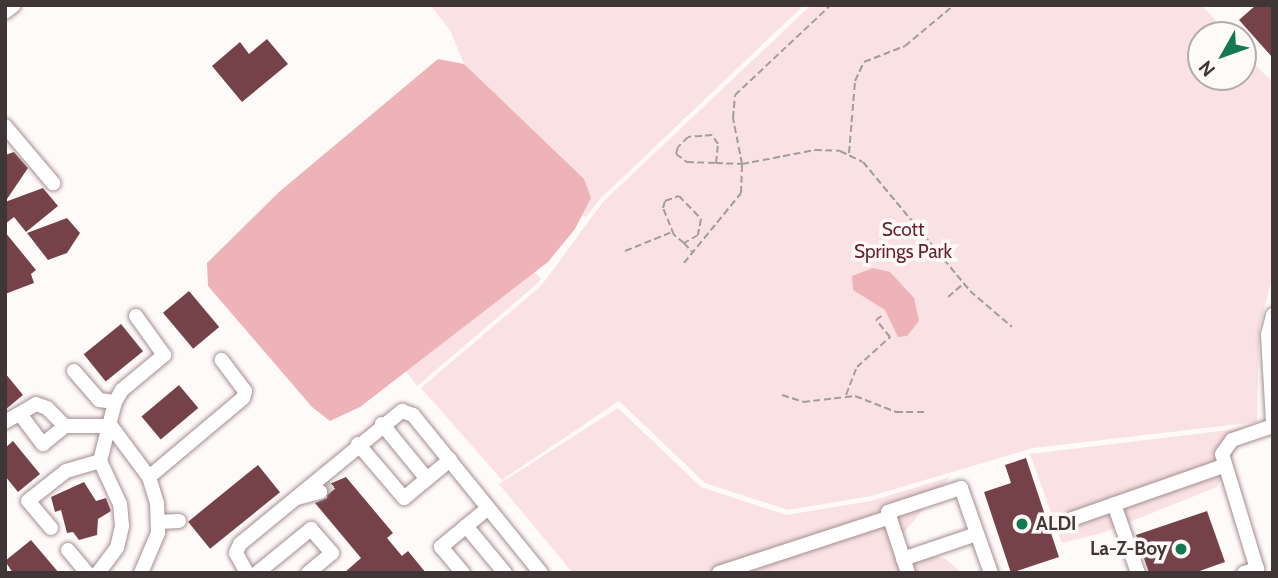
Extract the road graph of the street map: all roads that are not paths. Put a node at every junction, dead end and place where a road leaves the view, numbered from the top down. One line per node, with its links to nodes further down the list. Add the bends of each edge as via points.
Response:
1 (13, 5): 2 (street)
2 (5, 12)
3 (5, 126): 4 (street)
4 (53, 183)
5 (136, 316): 9 (street, via 164,355 122,390)
6 (1273, 316): 13 (street, via 1268,335)
7 (222, 360): 21 (street, via 245,391 243,398)
8 (74, 371): 9 (street, via 99,400)
9 (115, 402): 15 (street)
10 (20, 414): 11 (street); 14 (street, via 36,404); 14 (street, via 43,444)
11 (5, 422)
12 (382, 424): 16 (street); 18 (street, via 402,411 413,415); 22 (street)
13 (1273, 425): 20 (street, via 1225,445)
14 (65, 426): 15 (street)
15 (111, 426): 19 (street); 21 (street)
16 (358, 444): 17 (street); 22 (street, via 404,498)
17 (344, 456): 23 (street); 25 (street)
18 (450, 460): 22 (street); 27 (street)
19 (100, 461): 33 (street, via 66,471 28,501); 39 (street, via 120,504 122,526 117,548)
20 (1223, 466): 26 (street); 49 (street, via 1257,569)
21 (149, 477): 31 (street)
22 (427, 479)
23 (335, 480)
24 (320, 492): 25 (street)
25 (292, 500): 41 (street, via 240,544 236,553)
26 (1114, 504): 29 (street); 48 (street)
27 (488, 508): 32 (street); 37 (street)
28 (890, 517): 34 (street, via 888,512 961,488); 36 (street); 46 (street)
29 (1072, 519)
30 (179, 520): 31 (street)
31 (158, 522): 40 (street, via 150,558)
32 (466, 526): 44 (street, via 441,547); 45 (street)
33 (51, 528)
34 (978, 534): 36 (street); 47 (street)
35 (68, 550): 38 (street)
36 (905, 566)
37 (535, 571)
38 (87, 573)
39 (98, 573)
40 (141, 573)
41 (247, 573)
42 (257, 573): 43 (street, via 312,529 332,553)
43 (308, 573)
44 (463, 573)
45 (505, 573)
46 (719, 573)
47 (991, 573)
48 (1138, 573)
49 (1244, 573)

